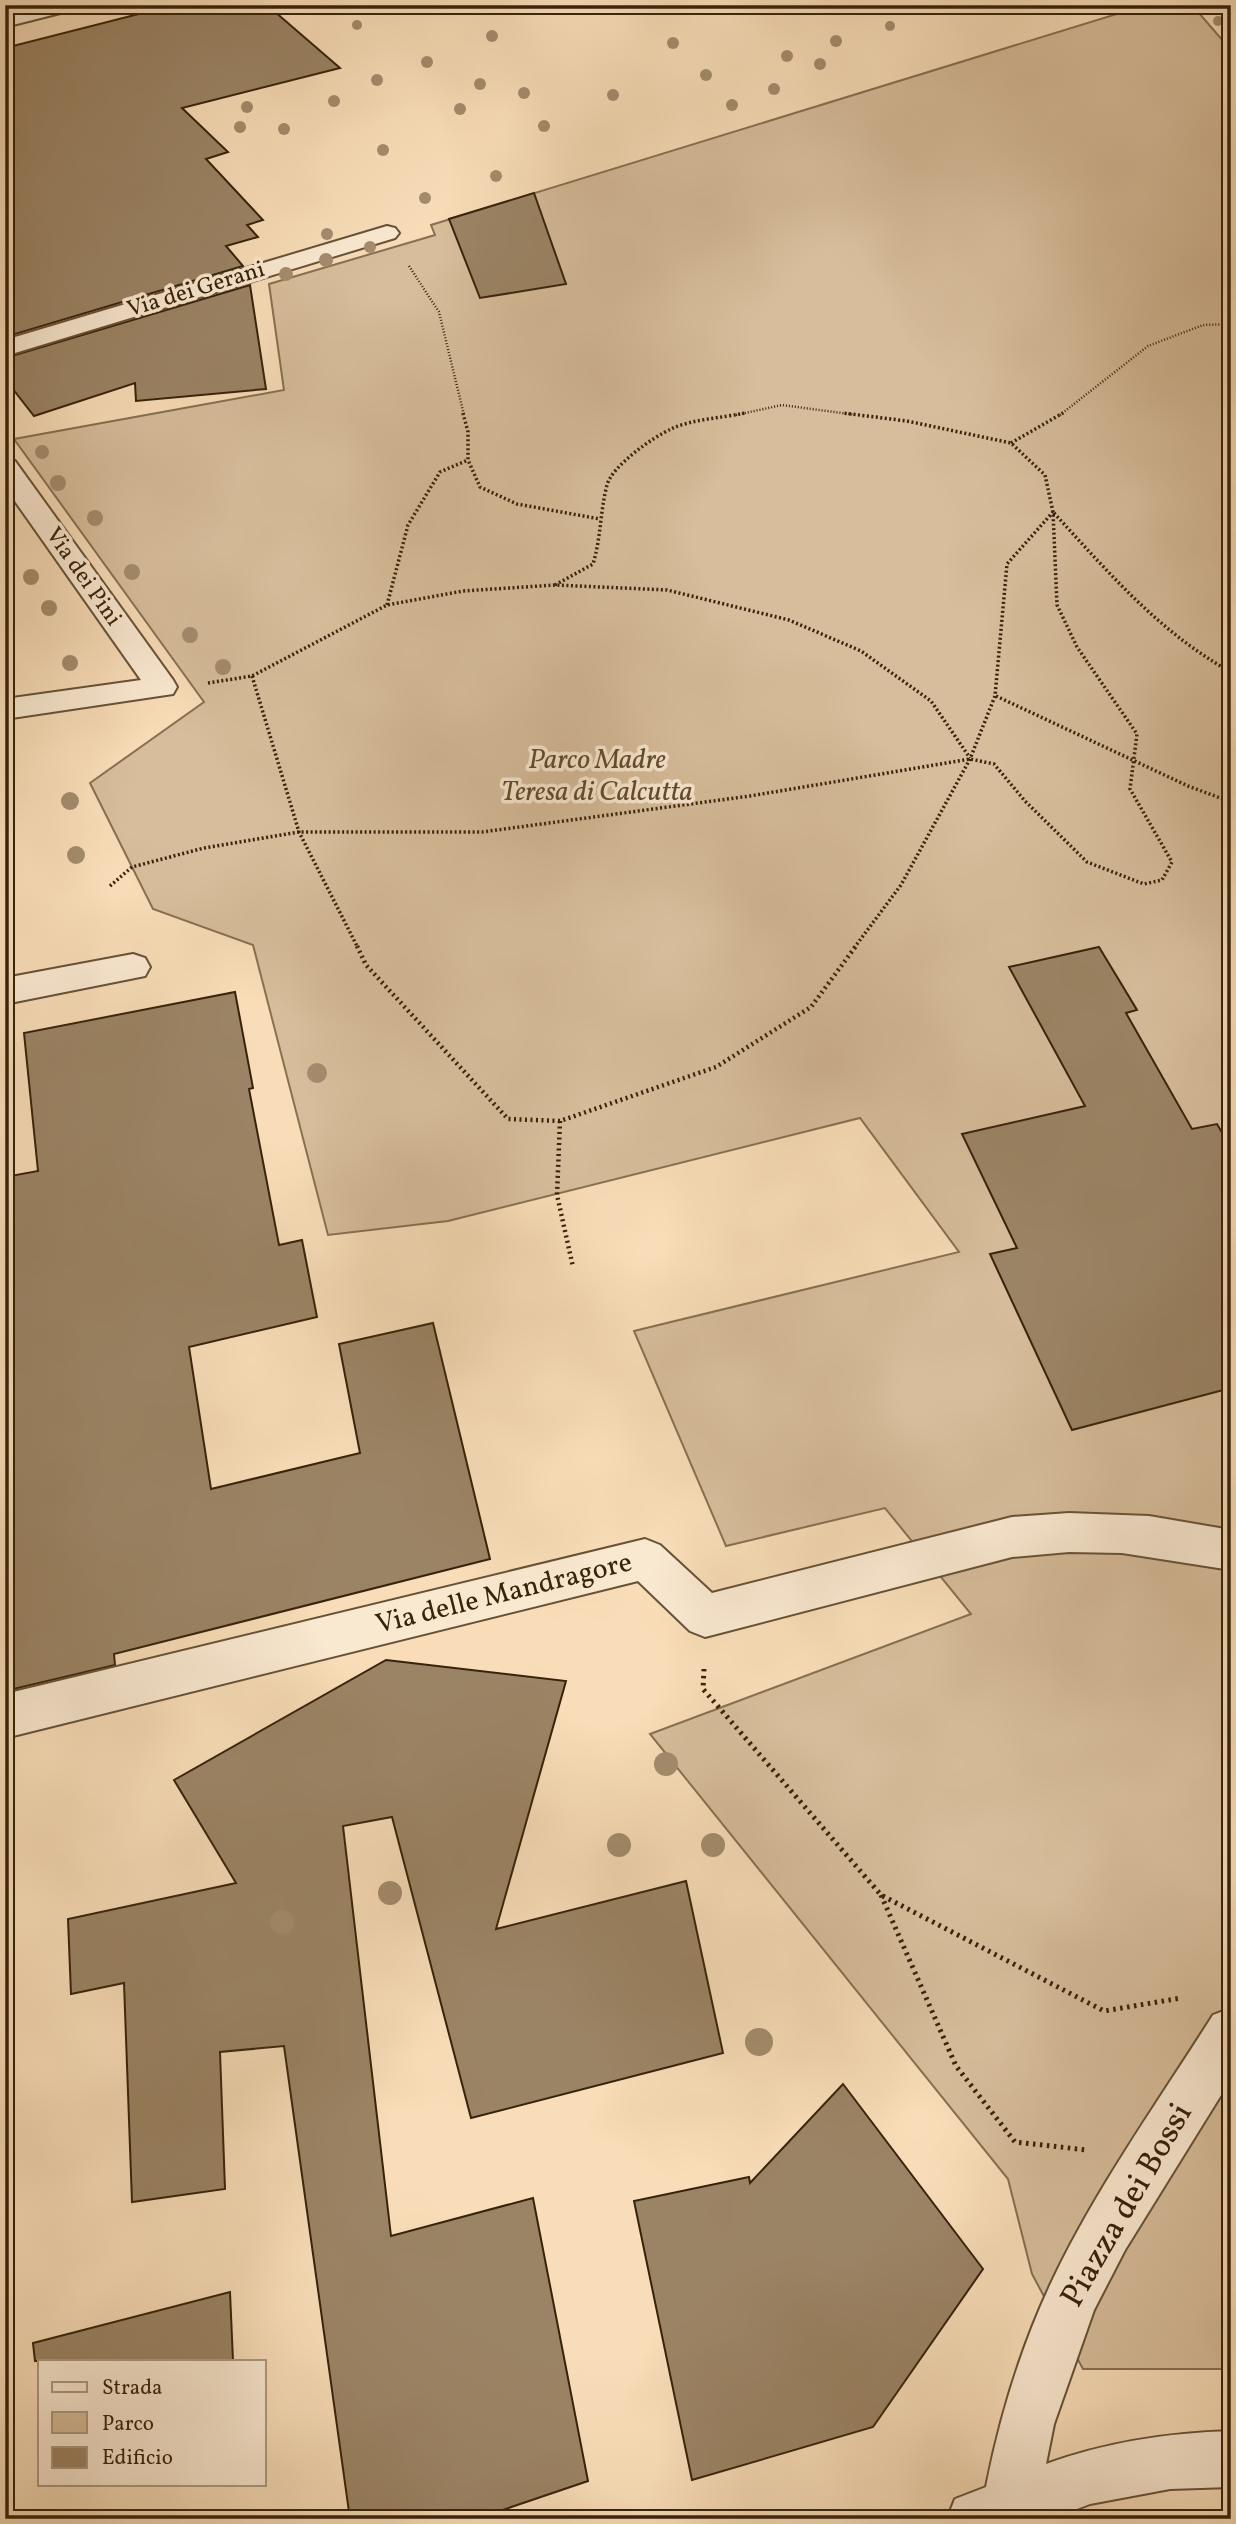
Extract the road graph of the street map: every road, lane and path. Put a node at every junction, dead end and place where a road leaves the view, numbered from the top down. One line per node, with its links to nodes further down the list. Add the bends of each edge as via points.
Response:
1 (69, 5): 2 (street)
2 (5, 21)
3 (387, 233): 5 (street, Via dei Gerani); 7 (path, via 439,312 468,432)
4 (1231, 324): 6 (path, via 1203,326 1148,346 1075,406)
5 (5, 348)
6 (1011, 443): 9 (path, via 1045,475); 10 (path, via 907,421 782,405 672,428 629,457 608,481)
7 (468, 460): 10 (path, via 480,487 517,504); 12 (path, via 440,472 408,525)
8 (5, 467): 15 (street, Via dei Pini)
9 (1053, 512): 13 (path, via 1157,620); 16 (path, via 1007,565); 19 (path, via 1058,605 1077,647 1137,734)
10 (600, 519): 11 (path, via 601,539 593,564)
11 (555, 585): 12 (path, via 463,591); 18 (path, via 667,590 789,620 837,640 861,651 931,701)
12 (387, 605): 14 (path)
13 (1231, 672)
14 (251, 676): 15 (path); 21 (path)
15 (162, 687): 17 (street)
16 (995, 696): 18 (path); 19 (path)
17 (5, 709)
18 (970, 759): 19 (path, via 994,764 1087,862 1144,884 1162,880 1172,862 1130,789); 21 (path, via 750,796 482,832); 25 (path, via 901,885 811,1007 716,1067)
19 (1135, 761): 20 (path)
20 (1231, 802)
21 (299, 832): 22 (path, via 204,848 132,867); 25 (path, via 366,965 508,1119)
22 (110, 886)
23 (133, 967): 24 (street)
24 (5, 991)
25 (560, 1121): 26 (path, via 557,1195)
26 (573, 1267)
27 (1231, 1550): 28 (street, via 1162,1535 1108,1531 1012,1537)
28 (705, 1616): 29 (street, Via delle Mandragore, via 645,1559); 30 (path, via 703,1689)
29 (5, 1716)
30 (881, 1895): 31 (path, via 1104,2011); 33 (path, via 956,2066 1015,2141)
31 (1193, 1996)
32 (1231, 2033): 33 (street, Piazza dei Bossi)
33 (1154, 2157): 35 (street, Piazza dei Bossi, via 1105,2231 1070,2300 1026,2424)
34 (1231, 2459): 35 (street, via 1170,2461 1090,2476)
35 (1012, 2515)

